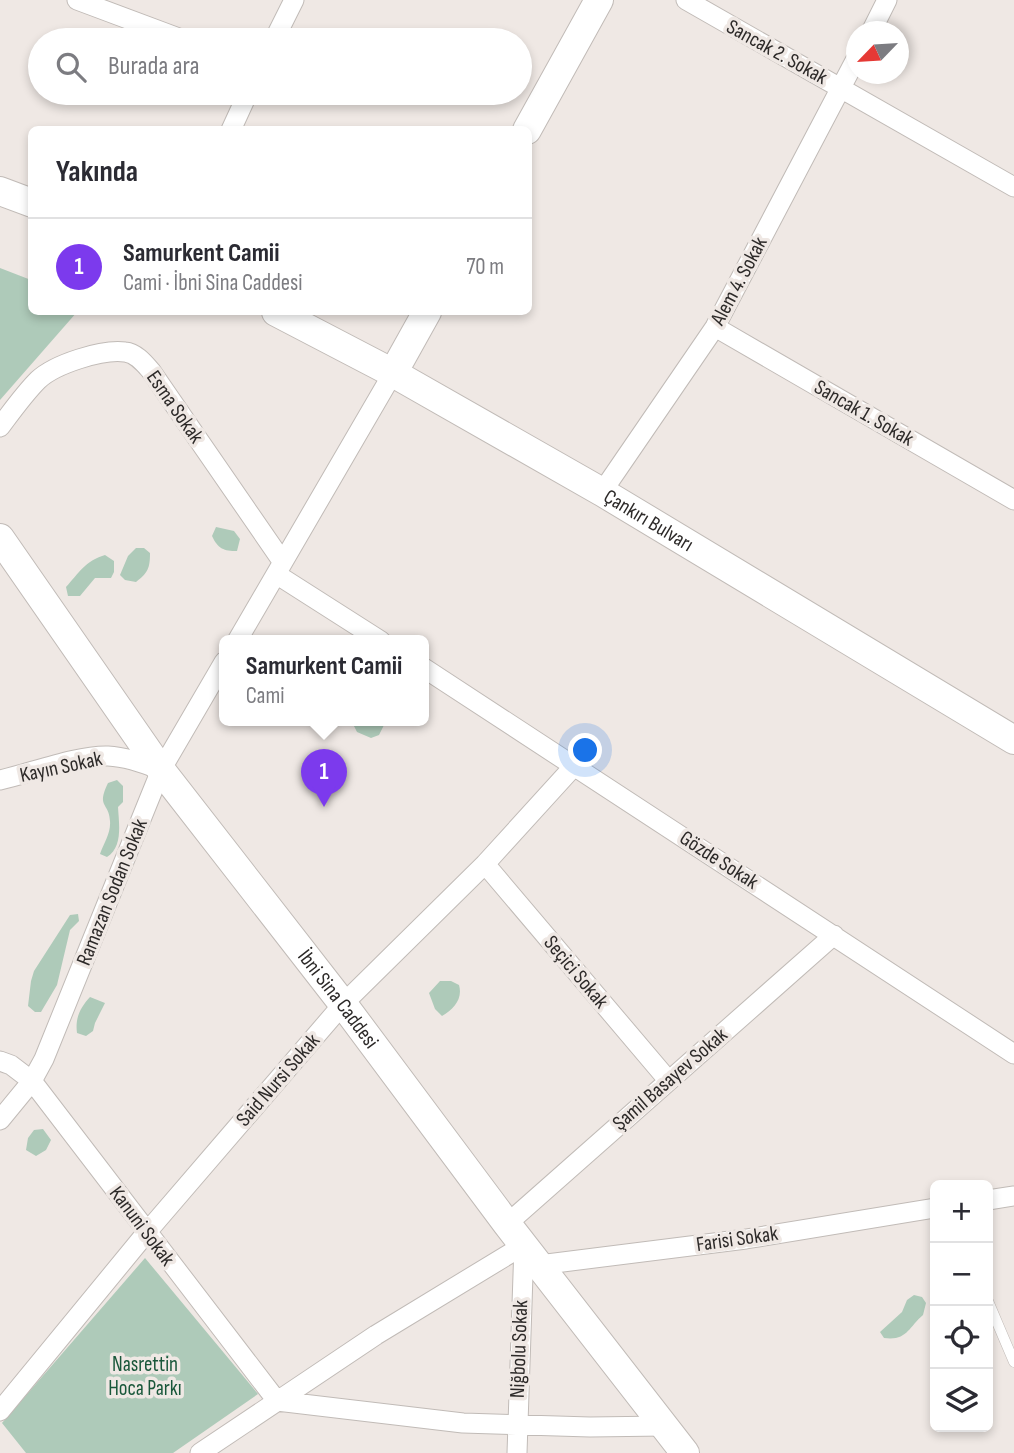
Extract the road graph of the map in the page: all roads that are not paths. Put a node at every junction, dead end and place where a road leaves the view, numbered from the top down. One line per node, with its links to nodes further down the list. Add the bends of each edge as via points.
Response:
1 (78, 0): 7 (street)
2 (294, 0): 8 (street)
3 (599, 0): 13 (street)
4 (685, 0): 10 (street, Sancak 2. Sokak)
5 (887, 0): 6 (street)
6 (876, 21)
7 (152, 28)
8 (280, 28)
9 (846, 80): 10 (street, Alem 4. Sokak)
10 (842, 88): 14 (street, Sancak 2. Sokak); 19 (street, Alem 4. Sokak)
11 (242, 105): 12 (street)
12 (233, 126)
13 (529, 126)
14 (1014, 187)
15 (0, 191): 16 (street)
16 (28, 202)
17 (282, 315): 20 (street, Çankırı Bulvarı)
18 (425, 315): 20 (street)
19 (715, 327): 22 (street, Alem 4. Sokak); 23 (street, Sancak 1. Sokak)
20 (393, 373): 22 (street, Çankırı Bulvarı); 25 (street)
21 (0, 426): 25 (street, Esma Sokak, via 52,369 107,353 138,357)
22 (602, 492): 30 (street, Çankırı Bulvarı)
23 (1011, 493)
24 (0, 538): 32 (street, İbni Sina Caddesi)
25 (279, 567): 26 (street); 27 (street)
26 (240, 635)
27 (373, 635)
28 (219, 671): 32 (street, Ramazan Sodan Sokak)
29 (429, 671): 31 (street, Gözde Sokak)
30 (1014, 740)
31 (575, 765): 34 (street, Said Nursi Sokak); 35 (street, Gözde Sokak)
32 (161, 770): 33 (street, Kayın Sokak, via 136,760 106,756); 36 (street, İbni Sina Caddesi); 40 (street, Ramazan Sodan Sokak)
33 (0, 780)
34 (485, 864): 36 (street, Said Nursi Sokak); 39 (street, Seçici Sokak)
35 (834, 935): 37 (street, Gözde Sokak); 39 (street, Şamil Basayev Sokak)
36 (343, 1004): 45 (street, Said Nursi Sokak); 46 (street, İbni Sina Caddesi)
37 (1014, 1054)
38 (0, 1061): 40 (street, Kanuni Sokak)
39 (668, 1080): 46 (street, Şamil Basayev Sokak)
40 (32, 1081): 41 (street, Ramazan Sodan Sokak); 45 (street, Kanuni Sokak)
41 (0, 1121)
42 (1014, 1196): 43 (street)
43 (993, 1199)
44 (930, 1209): 46 (street, Farisi Sokak, via 747,1238)
45 (147, 1232): 49 (street, Kanuni Sokak); 50 (street, Said Nursi Sokak)
46 (523, 1245): 49 (street, Şamil Basayev Sokak); 51 (street, Niğbolu Sokak); 52 (street, İbni Sina Caddesi)
47 (990, 1306): 48 (lane)
48 (1014, 1362)
49 (277, 1401): 51 (street); 53 (street, Şamil Basayev Sokak)
50 (0, 1411)
51 (516, 1426): 52 (street); 54 (street, Niğbolu Sokak)
52 (664, 1426): 55 (street, İbni Sina Caddesi)
53 (200, 1453)
54 (517, 1453)
55 (685, 1453)

